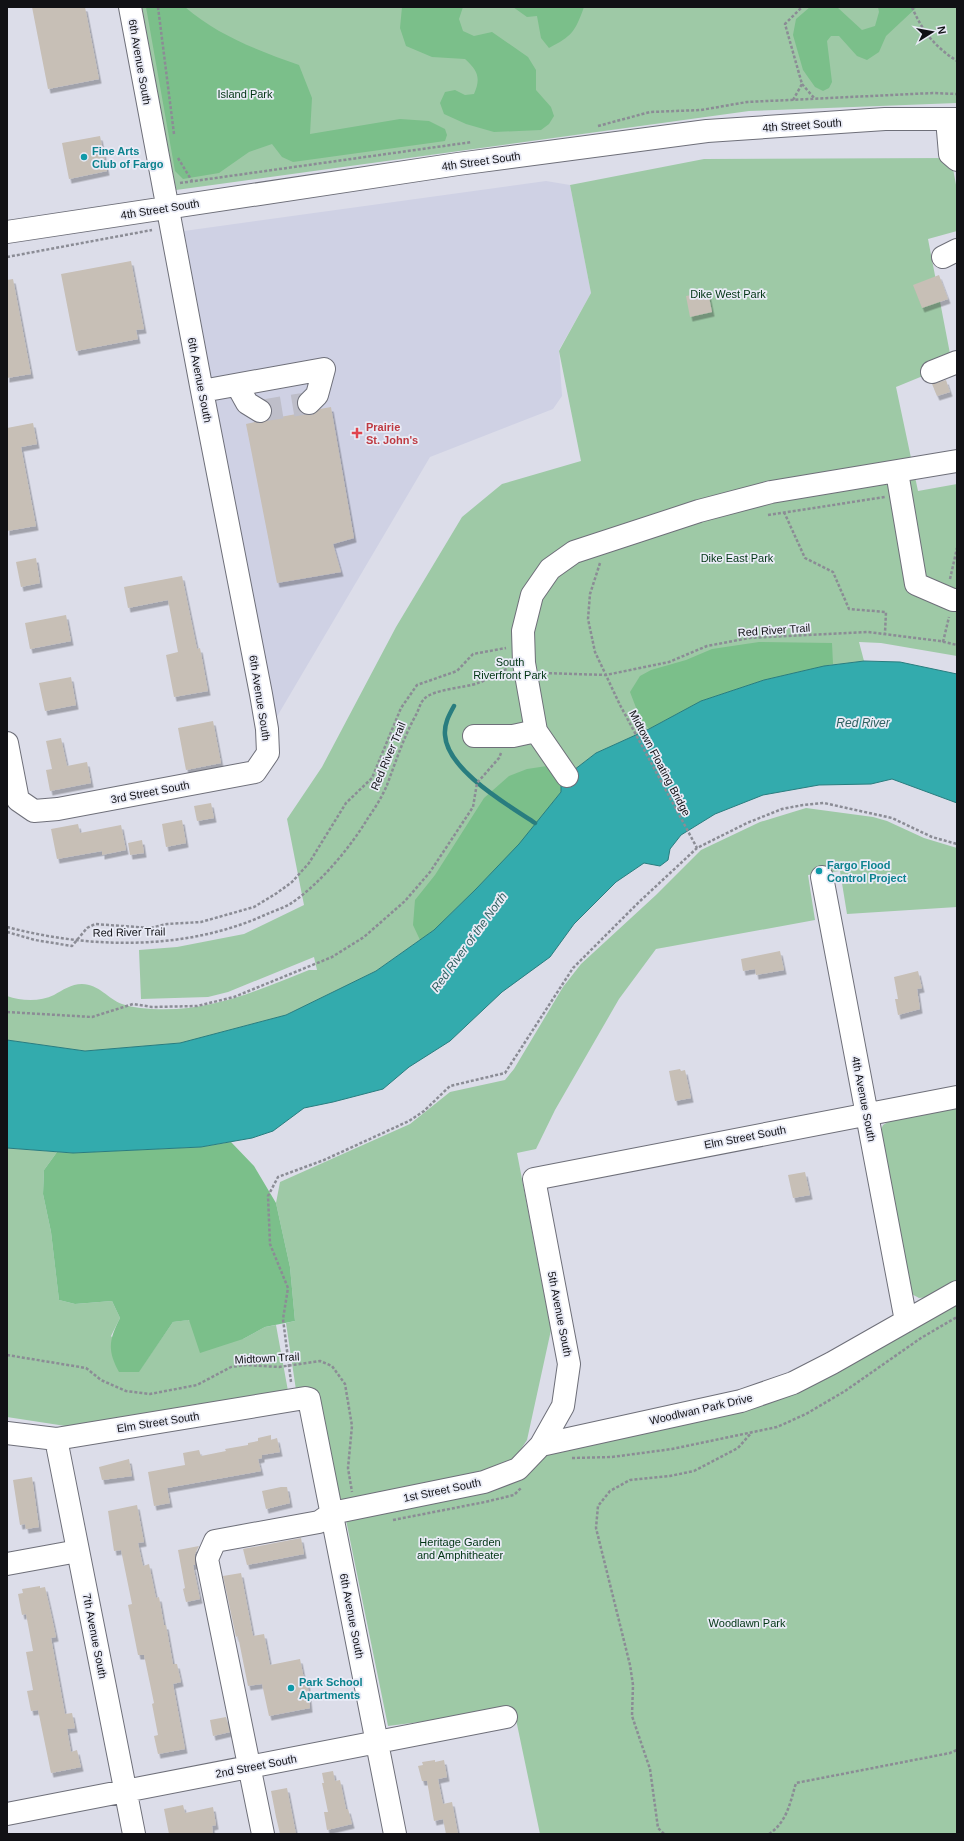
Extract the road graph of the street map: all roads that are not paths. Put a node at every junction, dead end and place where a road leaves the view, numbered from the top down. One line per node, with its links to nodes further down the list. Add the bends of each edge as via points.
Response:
1 (130, 7): 4 (street, 6th Avenue South)
2 (952, 119): 3 (street, via 950,154); 4 (street, 4th Street South, via 885,119 708,131 458,164)
3 (957, 160)
4 (167, 207): 5 (street, 4th Street South); 9 (street, 6th Avenue South)
5 (7, 232)
6 (957, 362): 7 (street)
7 (932, 372)
8 (237, 385): 9 (street); 10 (street, via 324,369 317,394); 11 (street, via 247,403)
9 (202, 391): 18 (street, 6th Avenue South, via 264,708)
10 (309, 403)
11 (260, 411)
12 (957, 461): 13 (street)
13 (897, 472): 14 (street, via 916,584); 15 (street, via 771,492 699,511 574,552 550,569 532,595 523,631)
14 (957, 600)
15 (536, 731): 16 (street, via 508,736); 19 (street)
16 (474, 736)
17 (7, 743): 18 (street, 3rd Street South, via 18,800 34,811 58,809 255,772)
18 (268, 753)
19 (567, 776)
20 (822, 877): 22 (street, 4th Avenue South)
21 (957, 1097): 22 (street, Elm Street South)
22 (867, 1113): 23 (street, Elm Street South); 25 (street, 4th Avenue South)
23 (534, 1178): 29 (street, 5th Avenue South, via 570,1364 563,1406)
24 (957, 1292): 25 (street, Woodlwan Park Drive)
25 (906, 1321): 29 (street, Woodlwan Park Drive, via 793,1382 741,1401)
26 (309, 1399): 28 (street, Elm Street South); 30 (street, 6th Avenue South)
27 (7, 1433): 28 (street, Elm Street South)
28 (56, 1439): 31 (street, 7th Avenue South)
29 (541, 1444): 30 (street, 1st Street South, via 518,1469 484,1482)
30 (332, 1513): 34 (street, 6th Avenue South); 35 (street, 1st Street South, via 319,1522 215,1541 207,1559)
31 (78, 1551): 32 (street); 36 (street, 7th Avenue South)
32 (7, 1564)
33 (506, 1717): 34 (street, 2nd Street South)
34 (377, 1742): 35 (street, 2nd Street South); 40 (street, 6th Avenue South)
35 (250, 1767): 36 (street, 2nd Street South); 39 (street)
36 (126, 1792): 37 (street, 2nd Street South); 38 (street, 7th Avenue South)
37 (7, 1814)
38 (134, 1834)
39 (263, 1834)
40 (395, 1834)

